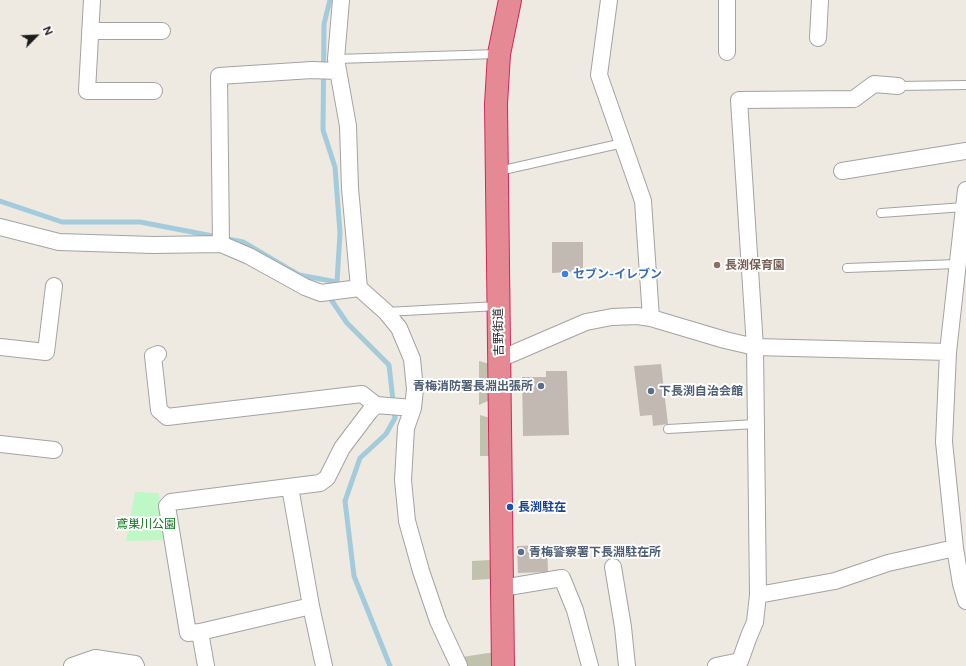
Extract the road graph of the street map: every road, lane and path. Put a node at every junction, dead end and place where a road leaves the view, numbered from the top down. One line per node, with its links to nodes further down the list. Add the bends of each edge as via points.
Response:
1 (92, 0): 7 (street)
2 (342, 0): 12 (street)
3 (510, 0): 11 (highway, 吉野街道)
4 (609, 0): 16 (street, via 599,75)
5 (726, 0): 10 (street)
6 (820, 0): 9 (street)
7 (90, 30): 8 (street); 15 (street, via 87,91)
8 (162, 30)
9 (818, 38)
10 (727, 52)
11 (499, 54): 12 (lane); 19 (highway, 吉野街道)
12 (336, 67): 24 (street, via 218,76); 28 (street, via 348,126)
13 (966, 85): 14 (lane)
14 (898, 86): 33 (street, via 874,84 854,99 739,100)
15 (154, 91)
16 (623, 143): 19 (lane); 31 (street, via 643,201)
17 (966, 151): 18 (street)
18 (842, 171)
19 (496, 172): 29 (highway, 吉野街道)
20 (966, 190): 21 (street)
21 (964, 207): 22 (lane); 25 (street)
22 (881, 213)
23 (0, 227): 24 (street, via 59,242 153,245)
24 (221, 243): 28 (street, via 321,293)
25 (957, 264): 26 (lane); 34 (street)
26 (847, 268)
27 (54, 286): 32 (street, via 46,352)
28 (354, 288): 30 (street)
29 (499, 306): 30 (lane); 36 (highway, 吉野街道)
30 (386, 312): 38 (street, via 399,328 412,360 415,389)
31 (651, 318): 33 (street); 36 (street, via 612,317 586,322)
32 (0, 347)
33 (755, 347): 34 (street); 39 (street)
34 (948, 352): 44 (street, via 944,442)
35 (158, 354): 37 (street, via 153,356 159,410 167,417 362,394)
36 (500, 359): 46 (highway, 吉野街道)
37 (379, 405): 38 (street); 43 (street, via 370,410 346,442 327,478 320,484)
38 (409, 407): 55 (street, via 403,480 407,521 438,621)
39 (756, 424): 40 (lane); 47 (street)
40 (668, 429)
41 (0, 444): 42 (street)
42 (54, 450)
43 (290, 488): 49 (street); 50 (street, via 171,502 166,506 188,633)
44 (955, 548): 47 (street, via 888,563 835,581); 48 (street, via 960,584)
45 (613, 567): 58 (street)
46 (502, 588): 56 (highway, 吉野街道); 57 (street, via 562,578 575,610)
47 (758, 595): 59 (street, via 755,622 740,661)
48 (966, 601)
49 (311, 606): 50 (street); 54 (street)
50 (200, 632): 53 (street)
51 (72, 666): 52 (street, via 95,658)
52 (136, 666)
53 (206, 666)
54 (324, 666)
55 (459, 666)
56 (503, 666)
57 (590, 666)
58 (627, 666)
59 (716, 666)

